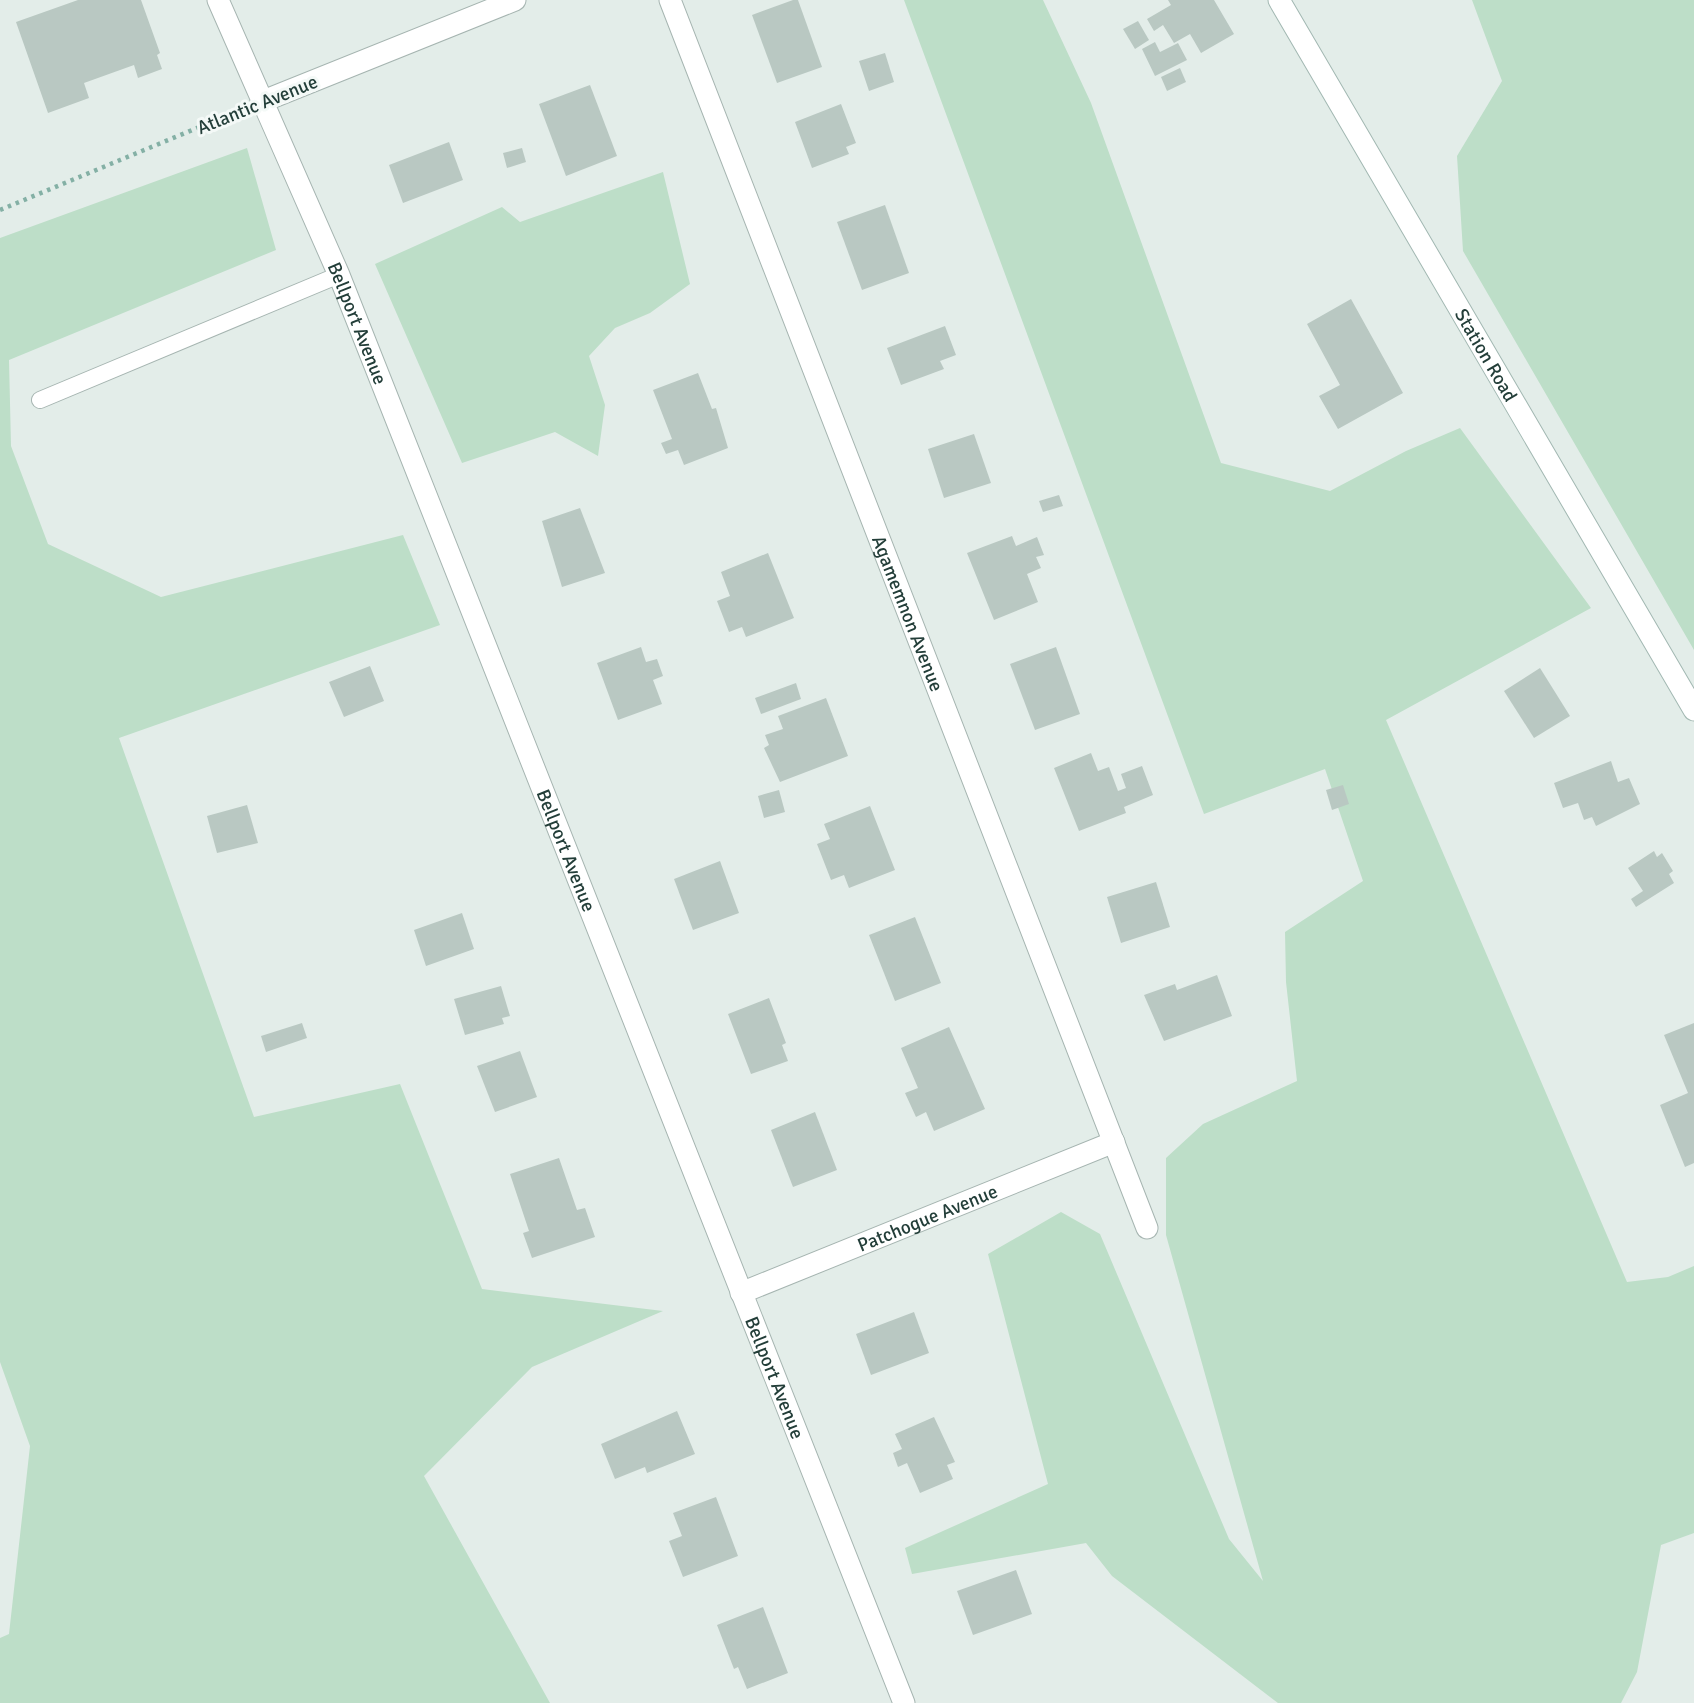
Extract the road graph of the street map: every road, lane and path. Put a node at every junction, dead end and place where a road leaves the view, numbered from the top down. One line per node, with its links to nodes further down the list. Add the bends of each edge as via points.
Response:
1 (218, 0): 5 (street, Bellport Avenue)
2 (515, 0): 5 (street, Atlantic Avenue)
3 (670, 0): 10 (street, Agamemnon Avenue)
4 (1279, 0): 9 (street, Station Road)
5 (261, 102): 6 (path, Atlantic Avenue); 7 (street, Bellport Avenue)
6 (0, 210)
7 (340, 275): 8 (lane); 12 (street, Bellport Avenue)
8 (40, 400)
9 (1694, 710)
10 (1114, 1142): 11 (street, Agamemnon Avenue); 12 (street, Patchogue Avenue)
11 (1147, 1228)
12 (741, 1293): 13 (street, Bellport Avenue)
13 (904, 1703)

